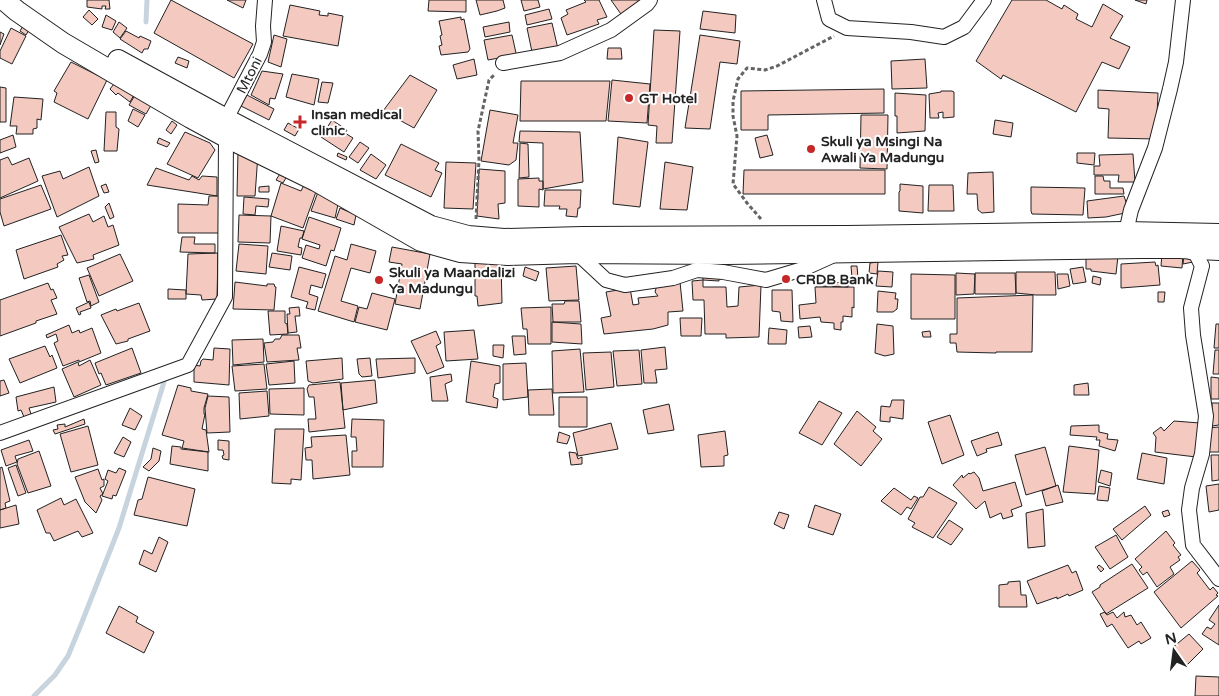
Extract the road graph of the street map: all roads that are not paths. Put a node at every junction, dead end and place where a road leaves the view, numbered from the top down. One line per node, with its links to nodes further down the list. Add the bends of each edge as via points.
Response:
1 (265, 0): 8 (street, Mtoni, via 264,42)
2 (650, 0): 7 (street, via 611,30 560,53)
3 (824, 0): 4 (street, via 829,19 847,28 944,37 964,27)
4 (984, 0)
5 (1184, 0): 9 (street, via 1170,89 1155,148)
6 (10, 5): 8 (main road, via 29,10)
7 (503, 63)
8 (226, 128): 9 (main road, via 431,226 468,236 504,239); 14 (main road, via 421,241 460,252 508,255); 15 (street, via 226,297 188,365)
9 (1126, 232): 10 (main road)
10 (1219, 234)
11 (1180, 248): 12 (main road); 13 (main road); 16 (street, via 1196,254 1202,266 1191,308 1206,416 1202,454 1189,510 1193,545)
12 (1219, 250)
13 (842, 252): 14 (main road); 14 (street, via 766,280 697,270 673,278 625,284 606,280)
14 (577, 253)
15 (0, 433)
16 (1219, 579)

